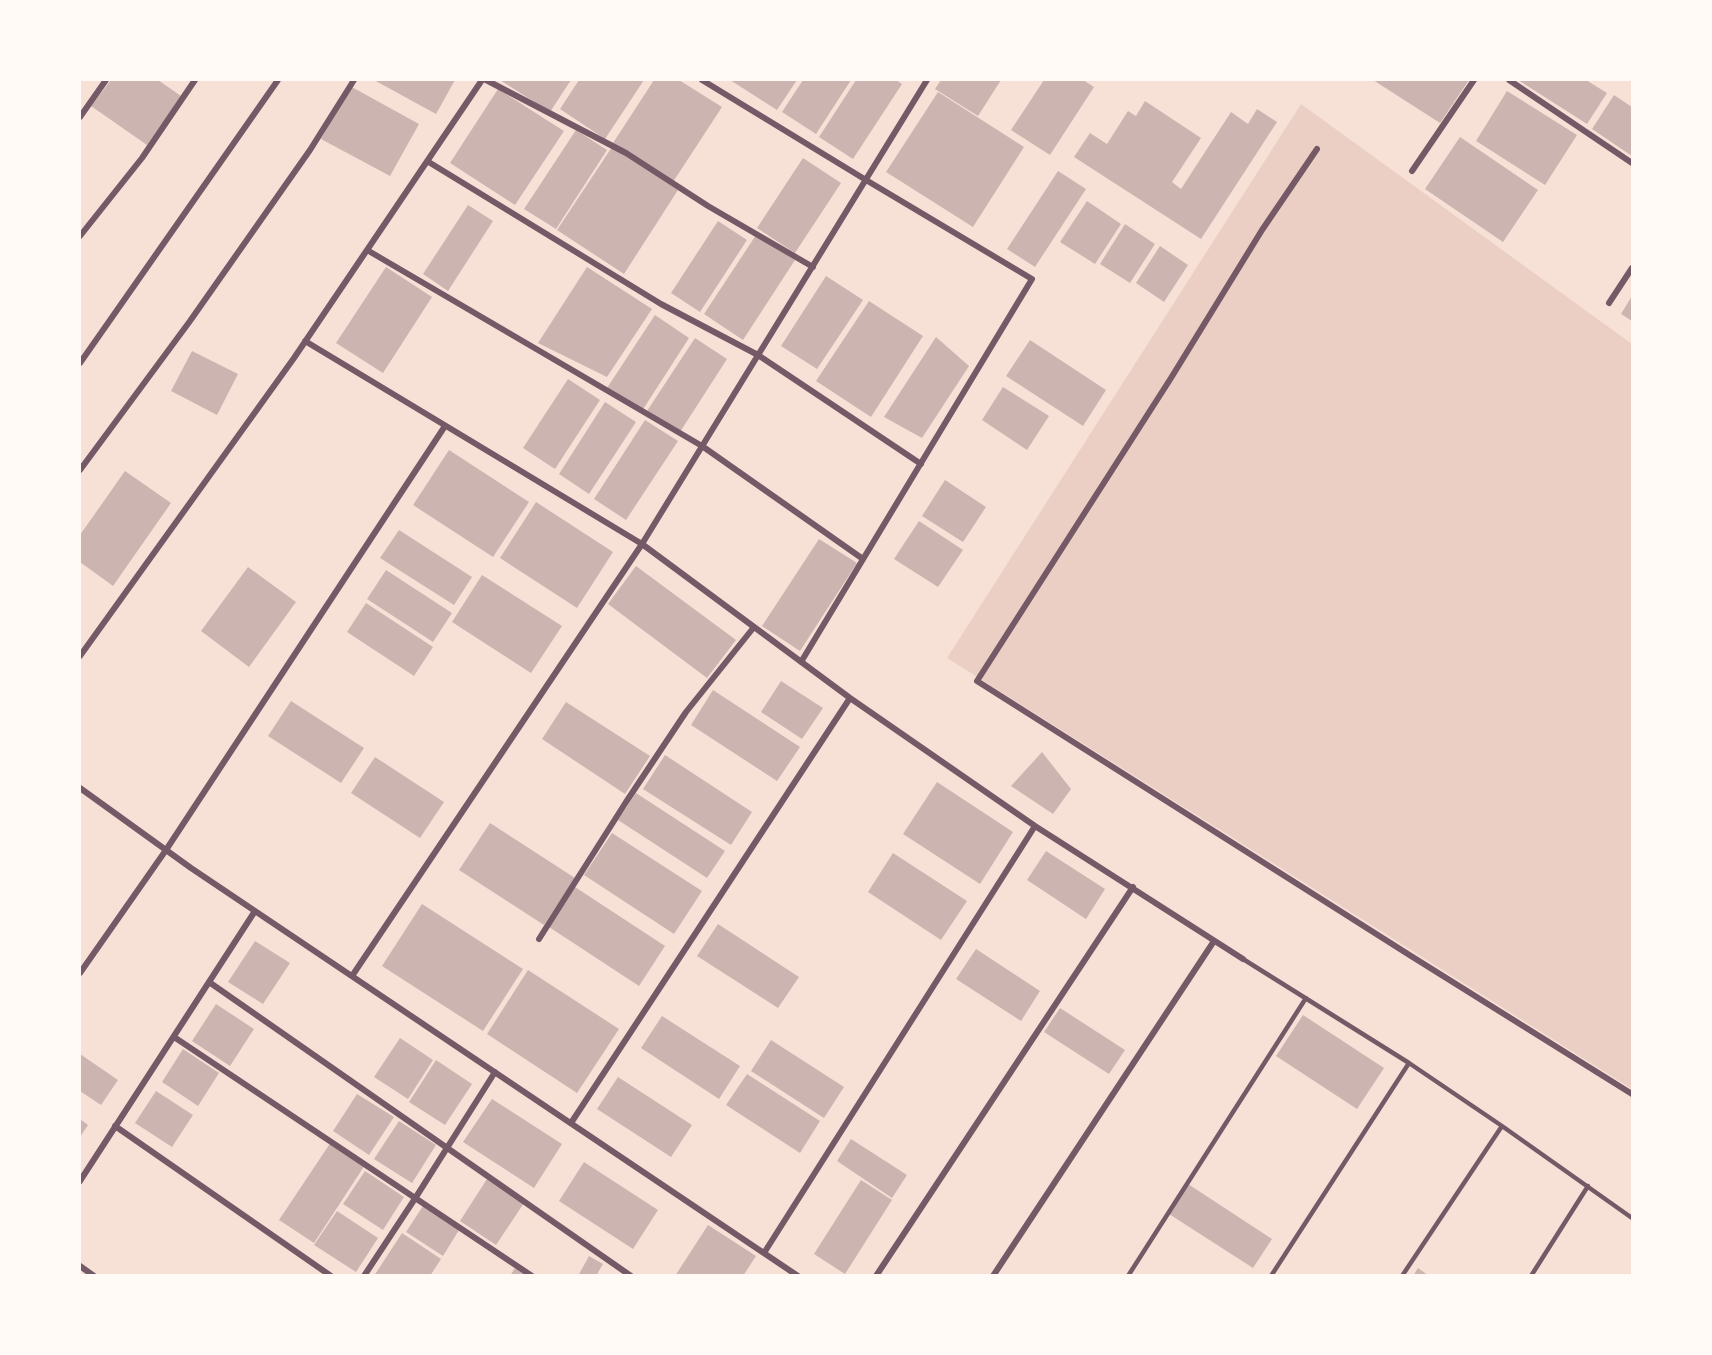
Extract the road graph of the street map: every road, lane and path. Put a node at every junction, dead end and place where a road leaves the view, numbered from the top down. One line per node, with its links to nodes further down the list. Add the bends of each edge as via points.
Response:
1 (106, 80): 10 (street)
2 (195, 80): 16 (street, via 142,158)
3 (278, 80): 23 (street)
4 (354, 80): 27 (street, via 297,169)
5 (484, 80): 12 (street); 18 (street, via 626,153)
6 (702, 80): 15 (street)
7 (927, 80): 15 (street)
8 (1474, 80): 14 (street)
9 (1509, 80): 13 (street)
10 (80, 117)
11 (1317, 148): 49 (street, via 977,681)
12 (427, 161): 17 (street); 22 (street, via 661,304)
13 (1632, 163)
14 (1412, 171)
15 (866, 180): 18 (street); 26 (street, via 1032,279)
16 (80, 236)
17 (367, 250): 21 (street); 25 (street)
18 (813, 267): 22 (street)
19 (1632, 268): 20 (street)
20 (1609, 303)
21 (305, 341): 24 (street); 31 (street)
22 (758, 355): 25 (street); 26 (street)
23 (80, 363)
24 (445, 426): 28 (street); 36 (street)
25 (702, 447): 28 (street); 29 (street)
26 (921, 464): 29 (street)
27 (80, 470)
28 (642, 544): 30 (street); 43 (street)
29 (863, 560): 32 (street)
30 (754, 627): 32 (street); 39 (street, via 686,712)
31 (80, 656)
32 (801, 662): 33 (street)
33 (850, 698): 35 (street); 50 (street)
34 (80, 788): 36 (street)
35 (1035, 826): 37 (street); 58 (street)
36 (166, 850): 38 (street); 42 (street)
37 (1133, 887): 40 (street); 66 (street)
38 (255, 911): 43 (street); 44 (street)
39 (539, 939)
40 (1214, 941): 41 (street); 67 (street)
41 (1243, 959): 45 (lane)
42 (80, 974)
43 (352, 976): 48 (street)
44 (209, 982): 46 (street); 53 (street)
45 (1306, 998): 47 (lane); 68 (lane)
46 (174, 1037): 51 (street); 56 (street)
47 (1409, 1064): 52 (lane); 69 (lane)
48 (495, 1072): 50 (street); 53 (street)
49 (1632, 1094)
50 (571, 1123): 58 (street)
51 (115, 1126): 54 (street); 61 (street)
52 (1502, 1126): 55 (lane); 70 (lane)
53 (448, 1147): 56 (street); 64 (street)
54 (80, 1181)
55 (1588, 1186): 57 (lane); 71 (lane)
56 (416, 1197): 62 (street); 63 (street)
57 (1632, 1218)
58 (764, 1253): 65 (street)
59 (80, 1266): 60 (street)
60 (94, 1275)
61 (331, 1275)
62 (364, 1275)
63 (532, 1275)
64 (632, 1275)
65 (798, 1275)
66 (876, 1275)
67 (993, 1275)
68 (1128, 1275)
69 (1271, 1275)
70 (1402, 1275)
71 (1531, 1275)

